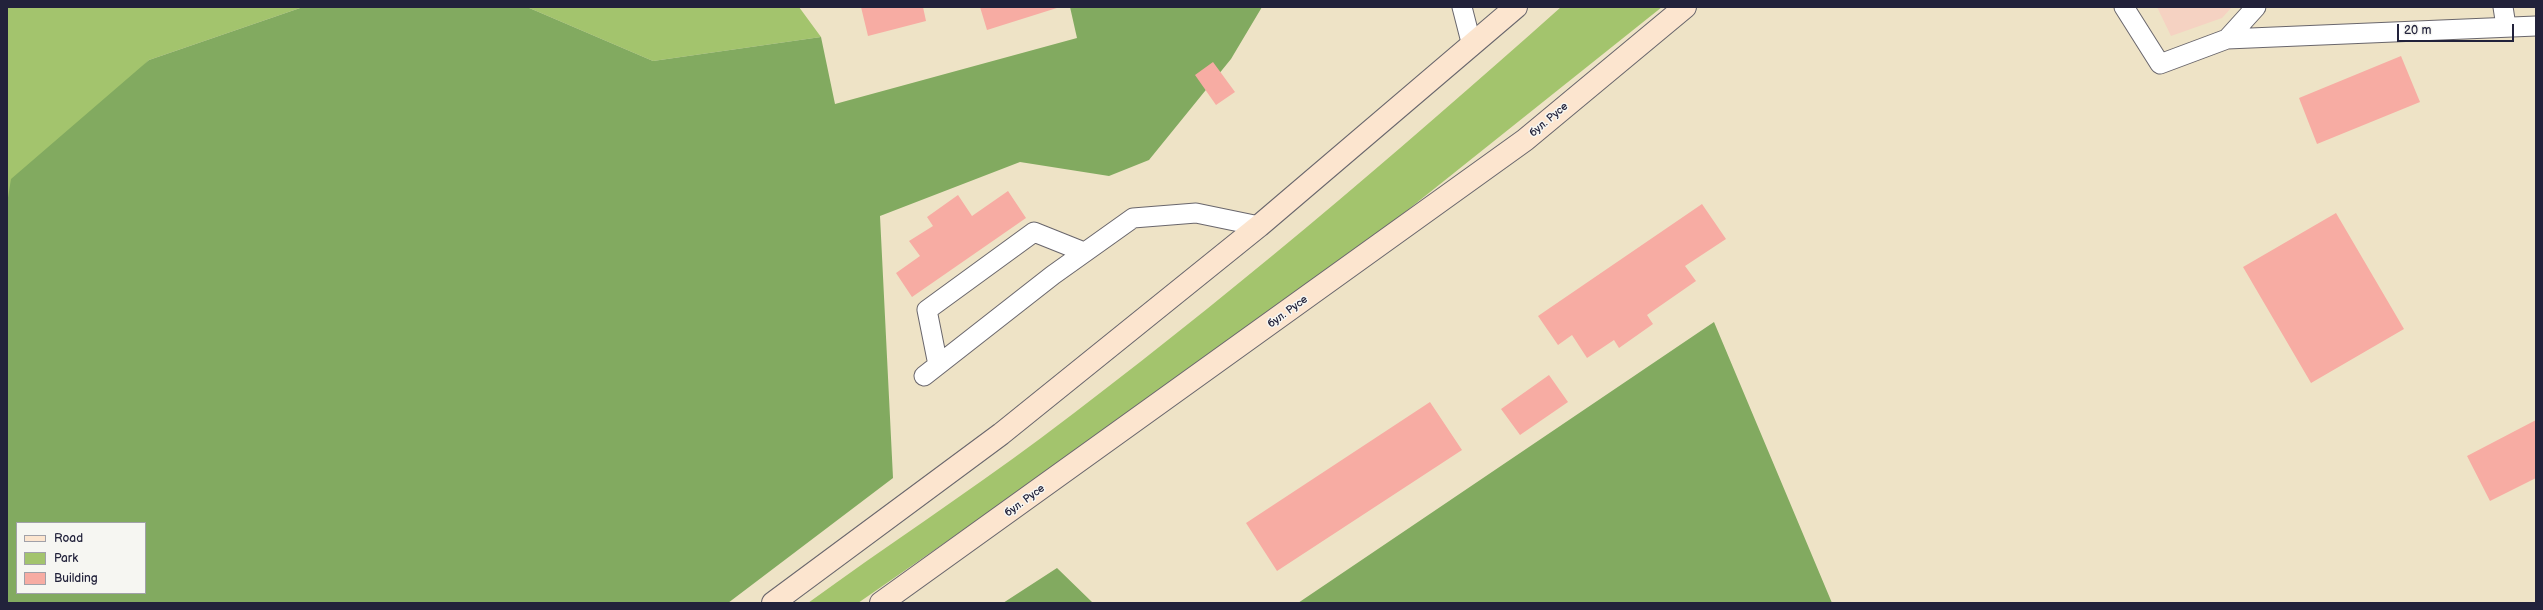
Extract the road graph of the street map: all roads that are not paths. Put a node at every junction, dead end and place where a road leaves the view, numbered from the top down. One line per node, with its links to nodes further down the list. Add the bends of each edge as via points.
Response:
1 (1462, 7): 10 (lane)
2 (1516, 7): 10 (main road)
3 (1685, 7): 14 (main road, бул. Русе, via 1525,140)
4 (2124, 7): 9 (lane, via 2160,64)
5 (2256, 7): 9 (lane)
6 (2503, 7): 7 (lane)
7 (2506, 26): 8 (lane); 9 (lane)
8 (2536, 26)
9 (2227, 39)
10 (1472, 46): 11 (main road)
11 (1259, 226): 12 (lane, via 1196,214 1132,218); 13 (main road, via 1001,434)
12 (1084, 252): 12 (lane, via 1034,232 927,310 931,370)
13 (773, 603)
14 (881, 603)

